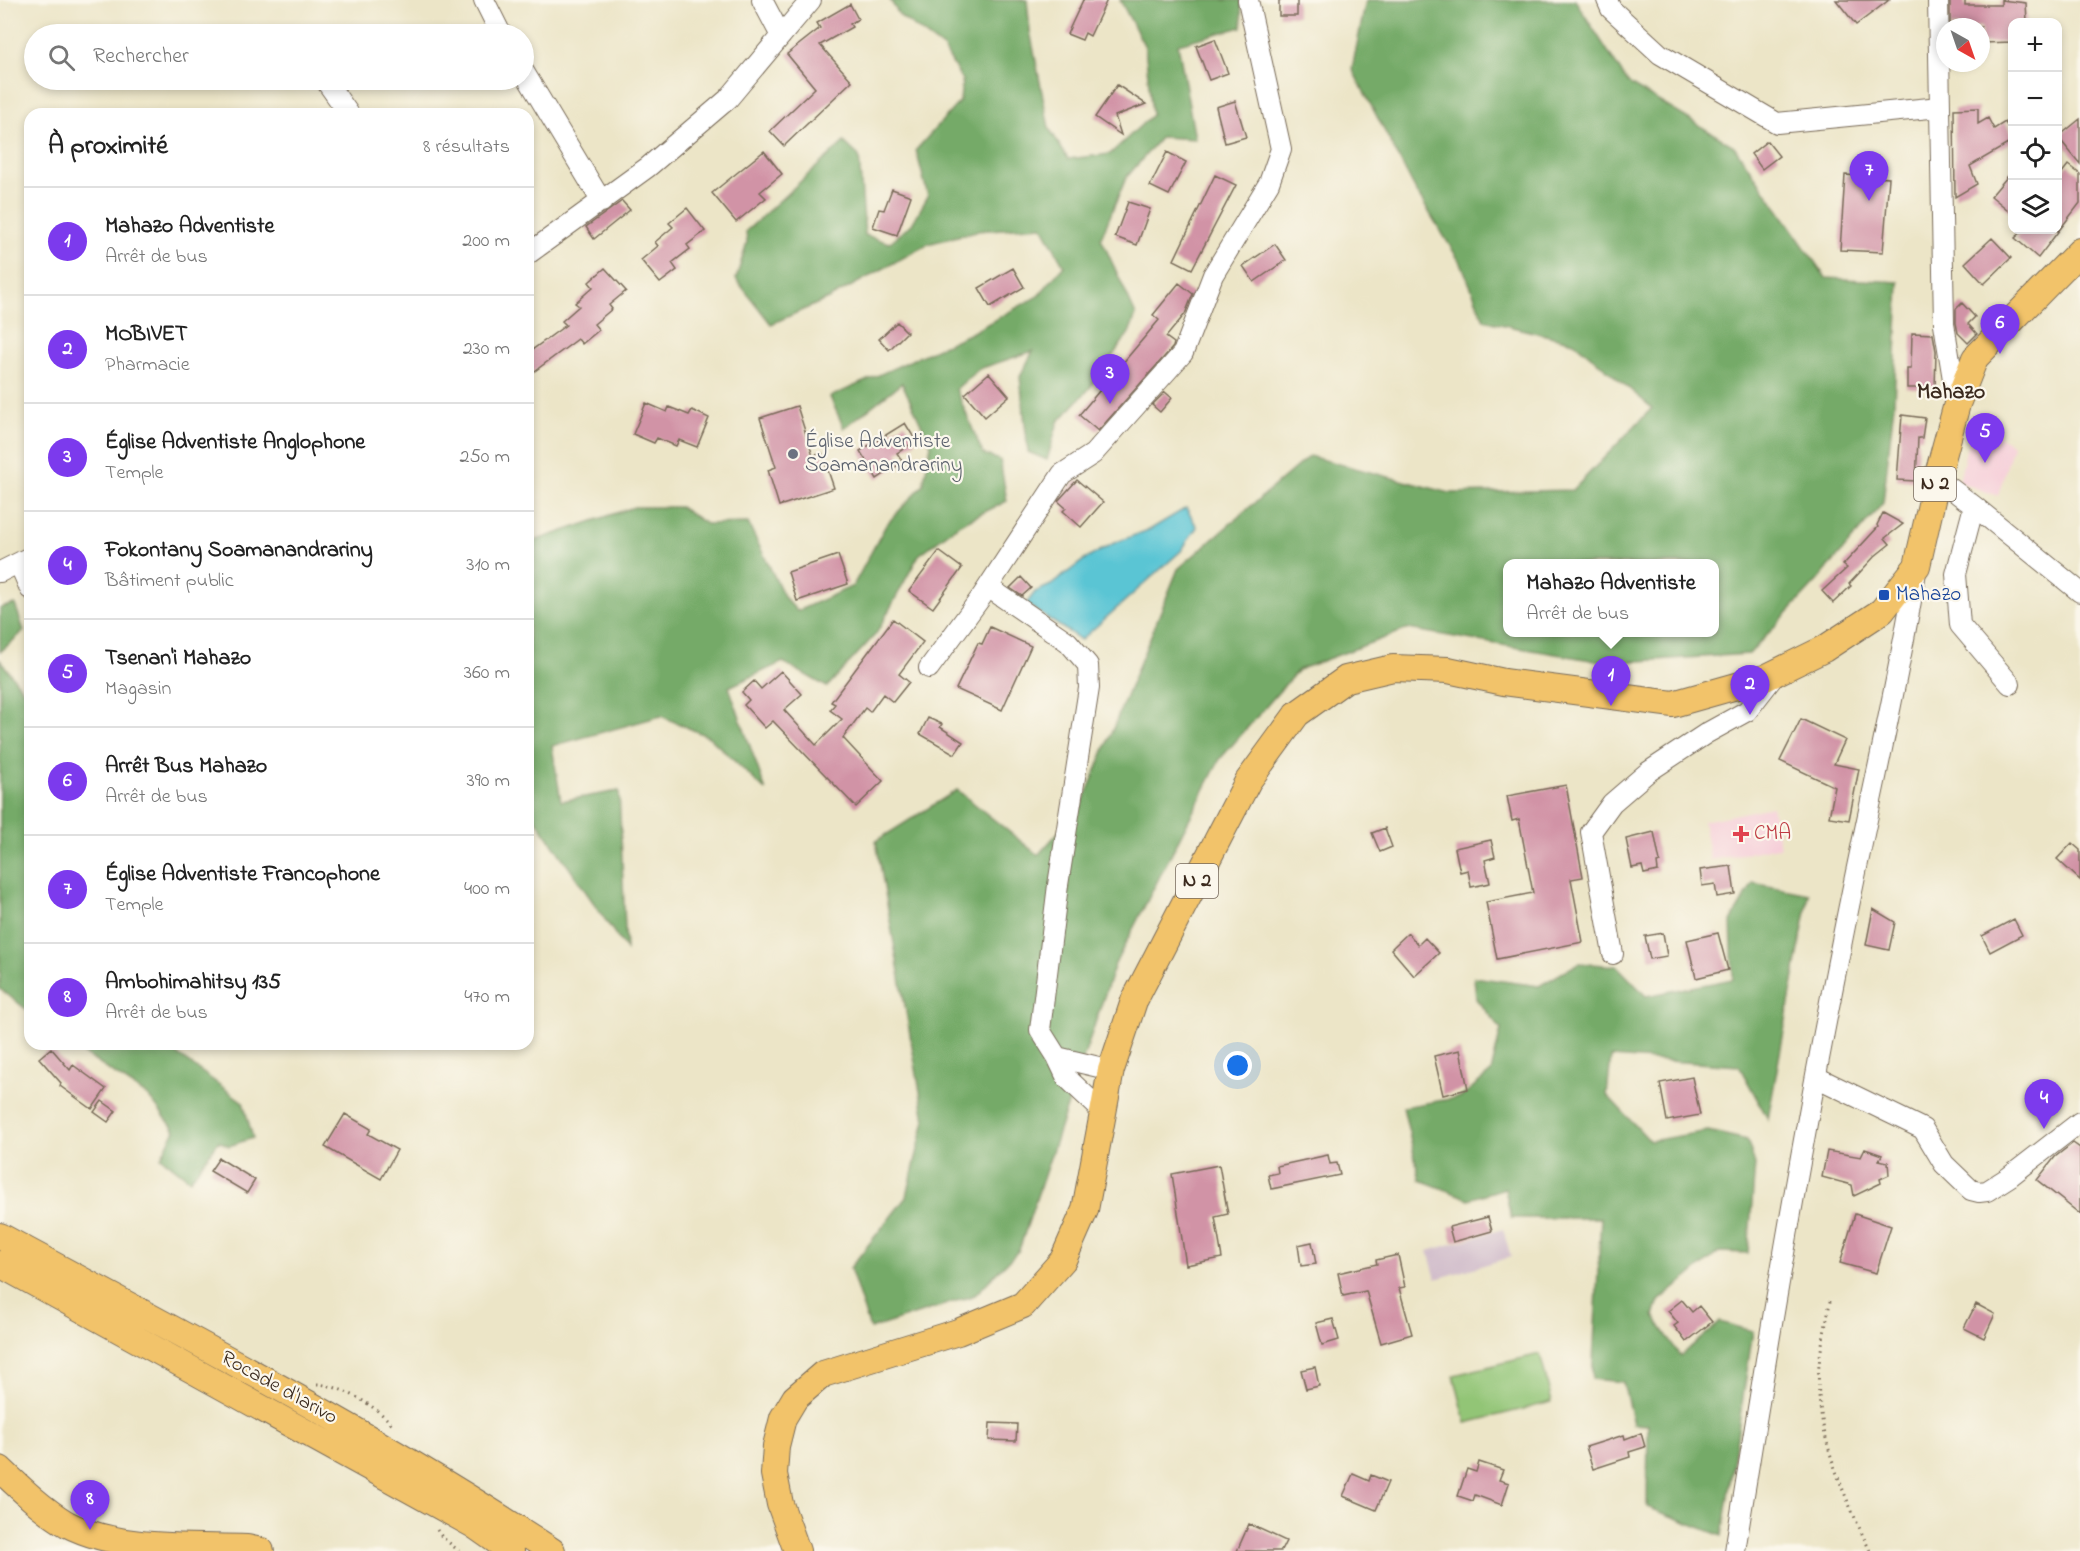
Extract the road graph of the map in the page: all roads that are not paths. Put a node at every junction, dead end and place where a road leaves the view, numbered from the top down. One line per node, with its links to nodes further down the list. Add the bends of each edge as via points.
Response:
1 (484, 0): 7 (street)
2 (762, 0): 8 (street)
3 (811, 0): 8 (street)
4 (1248, 0): 22 (street, via 1281,149 1269,183 1213,275 1183,353 1093,454 1062,474)
5 (1938, 0): 11 (street)
6 (1610, 3): 11 (street, via 1660,54 1777,123)
7 (496, 24)
8 (781, 36): 13 (street, via 728,99)
9 (534, 89): 13 (street)
10 (332, 90): 12 (street)
11 (1940, 107): 16 (street, via 1944,324)
12 (345, 108)
13 (602, 202): 14 (street)
14 (534, 250)
15 (2080, 251): 16 (main road, N 2, via 1975,358)
16 (1957, 404): 17 (main road, N 2)
17 (1936, 478): 18 (street); 20 (main road, N 2)
18 (1974, 506): 23 (street); 26 (street, via 1956,574 1960,625)
19 (24, 560): 21 (street)
20 (1917, 566): 25 (main road, N 2, via 1882,611 1824,649); 30 (street, via 1901,664)
21 (0, 572)
22 (988, 587): 24 (street); 28 (street, via 1068,642 1088,665 1089,688 1040,1030)
23 (2080, 592)
24 (929, 668)
25 (1778, 671): 27 (street, via 1747,711 1648,772 1612,803 1591,832); 29 (main road, N 2, via 1673,704 1504,682 1448,670 1393,668 1346,679 1297,714 1248,781 1134,1001)
26 (2010, 684)
27 (1613, 954)
28 (1057, 1057): 29 (street); 31 (street, via 1067,1078)
29 (1111, 1070): 31 (main road, N 2)
30 (1816, 1077): 32 (street, via 1923,1129 1944,1164 1971,1190 1979,1192 1988,1191 2009,1177); 40 (street, via 1781,1261)
31 (1102, 1111): 39 (main road, N 2, via 1084,1210 1063,1260 1023,1305 958,1332 823,1374 795,1398 783,1418 774,1474)
32 (2080, 1122)
33 (0, 1236): 38 (main road, Rocade d'Iarivo, via 317,1407 474,1499)
34 (0, 1264): 37 (main road, Rocade d'Iarivo, via 474,1525)
35 (0, 1469): 36 (main road, via 66,1524 99,1538 138,1545)
36 (261, 1551)
37 (512, 1551)
38 (552, 1551)
39 (797, 1551)
40 (1735, 1551)

